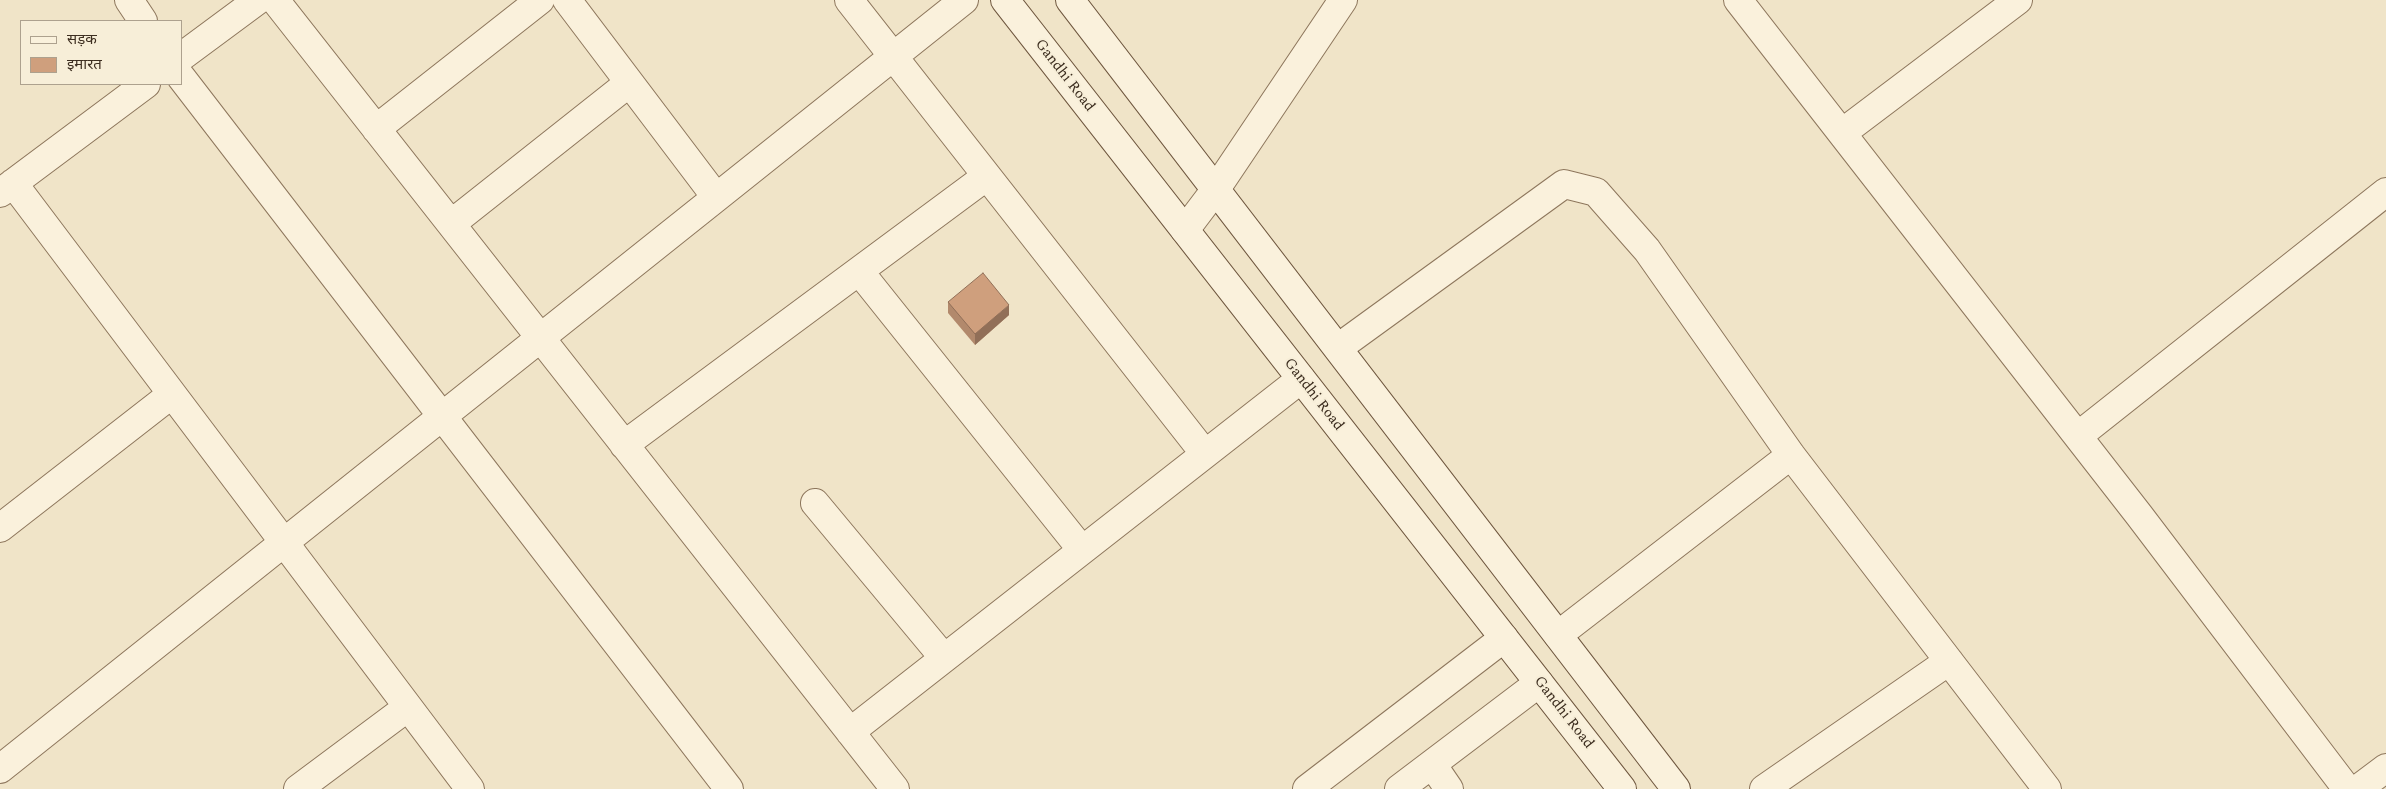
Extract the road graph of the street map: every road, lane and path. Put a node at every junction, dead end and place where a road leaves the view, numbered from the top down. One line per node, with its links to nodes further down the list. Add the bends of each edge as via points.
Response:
1 (129, 0): 13 (street)
2 (258, 0): 14 (street)
3 (275, 0): 19 (street)
4 (540, 0): 19 (street)
5 (567, 0): 17 (street)
6 (849, 0): 15 (street)
7 (964, 0): 15 (street)
8 (1005, 0): 27 (street, Gandhi Road)
9 (1070, 0): 23 (street)
10 (1343, 0): 23 (street)
11 (1738, 0): 20 (street)
12 (2018, 0): 20 (street)
13 (142, 20)
14 (182, 56)
15 (893, 56): 21 (street); 25 (street)
16 (182, 78): 33 (street)
17 (629, 83): 25 (street); 26 (street)
18 (145, 85): 22 (street)
19 (376, 129): 26 (street)
20 (1842, 133): 34 (street)
21 (987, 176): 28 (street); 36 (street)
22 (7, 188): 32 (street)
23 (1216, 189): 27 (street); 30 (street)
24 (2386, 192): 34 (street)
25 (716, 197): 29 (street)
26 (452, 224): 29 (street)
27 (1185, 230): 31 (street, Gandhi Road)
28 (859, 270): 35 (street); 41 (street)
29 (540, 337): 33 (street); 35 (street)
30 (1338, 348): 37 (street, via 1564,184 1596,192 1647,250); 42 (street)
31 (1301, 379): 36 (street); 43 (street, Gandhi Road)
32 (172, 394): 39 (street); 40 (street)
33 (442, 415): 40 (street); 54 (street)
34 (2078, 436): 63 (street)
35 (624, 445): 48 (street)
36 (1204, 454): 41 (street)
37 (1792, 455): 42 (street); 45 (street)
38 (815, 503): 44 (street)
39 (0, 528)
40 (283, 541): 47 (street); 51 (street)
41 (1082, 550): 44 (street)
42 (1558, 635): 60 (street)
43 (1504, 638): 46 (street, Gandhi Road); 56 (street)
44 (944, 658): 48 (street)
45 (1949, 661): 61 (street); 62 (street)
46 (1539, 683): 49 (street); 59 (street, Gandhi Road)
47 (408, 707): 52 (street); 53 (street)
48 (850, 732): 55 (street)
49 (1432, 764): 57 (street); 58 (street)
50 (2386, 768): 64 (street)
51 (0, 769)
52 (298, 789)
53 (470, 789)
54 (729, 789)
55 (895, 789)
56 (1306, 789)
57 (1399, 789)
58 (1449, 789)
59 (1622, 789)
60 (1676, 789)
61 (1764, 789)
62 (2047, 789)
63 (2347, 789)
64 (2358, 789)

